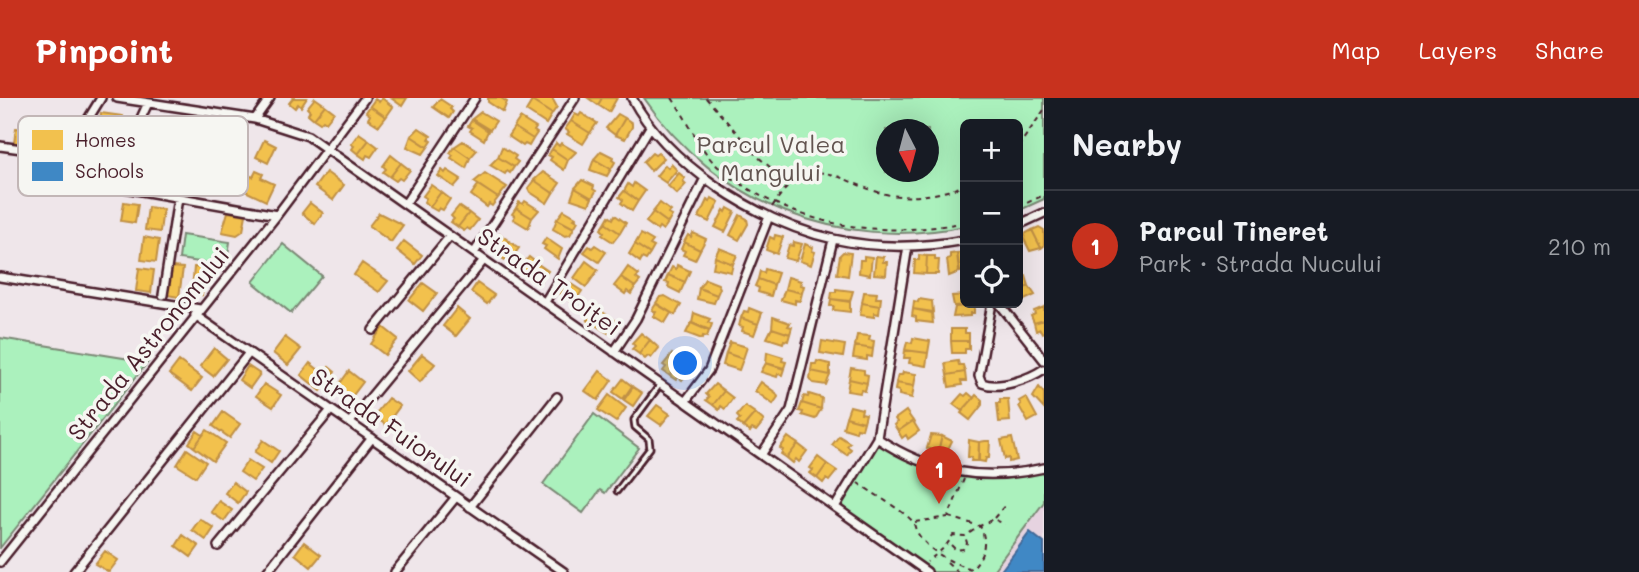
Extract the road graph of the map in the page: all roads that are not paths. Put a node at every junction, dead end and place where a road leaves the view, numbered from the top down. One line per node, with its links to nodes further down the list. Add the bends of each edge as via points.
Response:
1 (101, 98): 11 (street)
2 (117, 98): 9 (street, Strada Troiței)
3 (181, 98): 10 (street)
4 (270, 98): 15 (street)
5 (365, 98): 19 (street, Strada Astronomului)
6 (475, 98): 23 (street)
7 (575, 98): 32 (street)
8 (632, 98): 16 (street)
9 (148, 103): 10 (street, Strada Troiței); 12 (street)
10 (175, 107): 13 (street, Strada Troiței)
11 (90, 116)
12 (142, 116)
13 (235, 116)
14 (248, 118): 15 (street, Strada Troiței)
15 (255, 119): 19 (street, Strada Troiței, via 294,130)
16 (650, 127): 20 (street); 36 (street)
17 (0, 146): 18 (street)
18 (18, 148)
19 (328, 150): 23 (street, Strada Troiței); 25 (street, Strada Astronomului)
20 (705, 178): 26 (street); 41 (street, via 636,318)
21 (167, 196): 22 (street)
22 (178, 198): 25 (street); 35 (street)
23 (405, 204): 28 (street, Strada Troiței)
24 (1044, 214): 27 (street)
25 (277, 215): 39 (street, Strada Astronomului)
26 (768, 219): 29 (street); 47 (street, via 709,370)
27 (1023, 223)
28 (450, 236): 32 (street, Strada Troiței); 40 (street)
29 (834, 240): 31 (street); 52 (street, via 791,410)
30 (960, 241): 31 (street)
31 (908, 246): 51 (street)
32 (474, 253): 33 (street, Strada Troiței)
33 (484, 260): 36 (street, Strada Troiței); 49 (street)
34 (0, 277): 39 (street)
35 (163, 295)
36 (545, 302): 41 (street, Strada Troiței)
37 (991, 308): 44 (street, via 979,376 982,383 1015,382)
38 (1003, 308): 43 (street)
39 (198, 312): 42 (street, Strada Fuiorului); 59 (street, Strada Astronomului)
40 (373, 330)
41 (614, 352): 45 (street, Strada Troiței)
42 (249, 353): 48 (street, Strada Fuiorului); 61 (street)
43 (1044, 360)
44 (1044, 369)
45 (661, 384): 47 (street, Strada Troiței); 54 (lane, via 634,420 635,427 649,439 650,448)
46 (557, 397): 56 (street)
47 (685, 402): 52 (street, Strada Troiței)
48 (331, 410): 49 (street, Strada Fuiorului); 58 (street)
49 (350, 422): 50 (street, Strada Fuiorului)
50 (372, 438): 55 (street, Strada Fuiorului); 62 (street)
51 (877, 438): 53 (street, via 931,467 966,474 1002,475); 57 (street)
52 (761, 455): 57 (street, Strada Troiței)
53 (1044, 468)
54 (617, 491)
55 (456, 497): 56 (street, Strada Fuiorului); 63 (street)
56 (470, 507): 64 (street, Strada Fuiorului)
57 (835, 507): 60 (street, Strada Troiței)
58 (218, 546)
59 (0, 562)
60 (924, 570)
61 (75, 572)
62 (267, 572)
63 (395, 572)
64 (564, 572)

